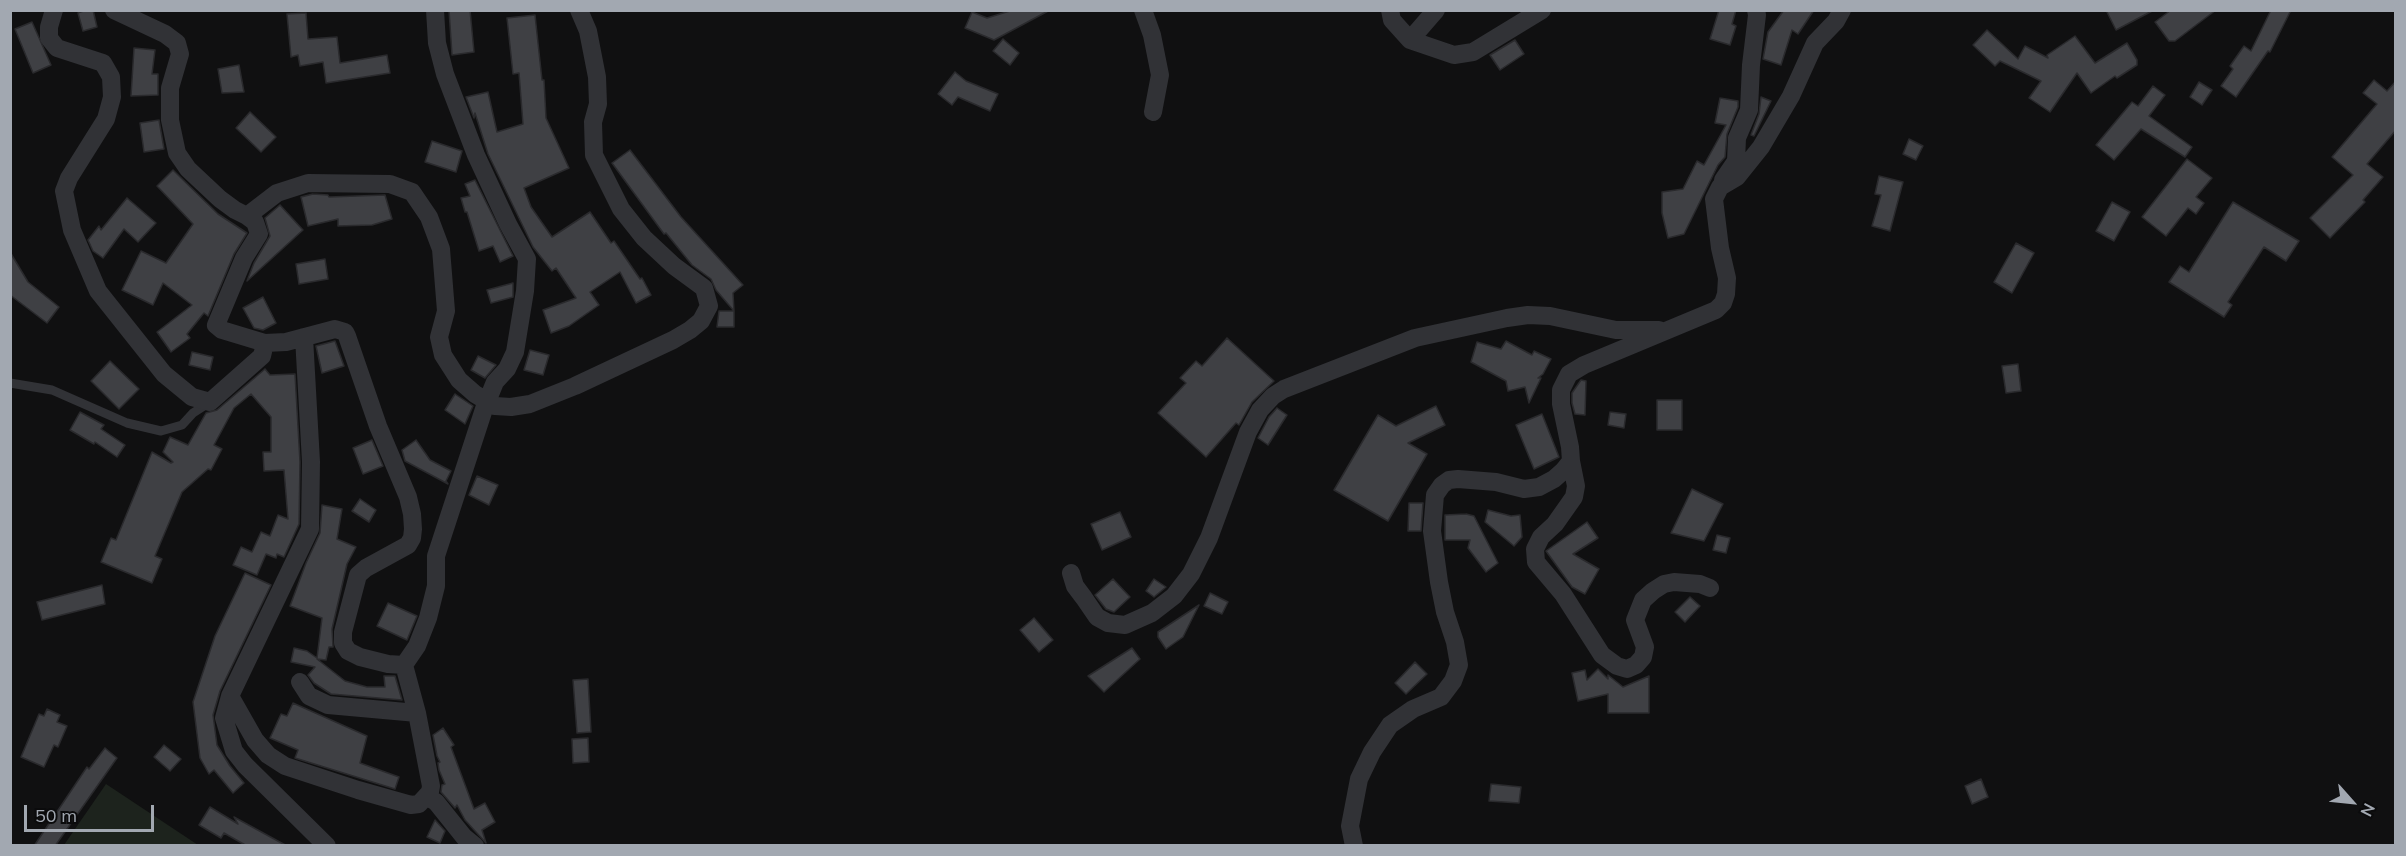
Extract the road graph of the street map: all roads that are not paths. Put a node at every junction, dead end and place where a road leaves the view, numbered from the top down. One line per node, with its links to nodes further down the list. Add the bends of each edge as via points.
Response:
1 (54, 10): 19 (street, via 49,38 57,48 103,63 111,77 112,97 106,118 64,191 68,220 79,251 105,301 164,374 187,394)
2 (114, 10): 14 (street, via 177,43 180,61 170,88 177,153 220,199)
3 (435, 10): 20 (street, via 437,44 445,74 476,155 527,259 515,352)
4 (579, 10): 20 (street, via 588,31 597,77 594,154 621,210 644,238 704,288 709,306 701,321 690,330 575,386 530,404 511,407)
5 (1143, 10): 12 (street, via 1160,75)
6 (1390, 10): 11 (street, via 1392,20)
7 (1436, 10): 11 (street)
8 (1542, 10): 11 (street, via 1473,52 1454,55)
9 (1756, 10): 13 (street, via 1749,110 1737,138 1736,161)
10 (1842, 10): 13 (street, via 1815,43 1791,96 1761,147 1737,177)
11 (1410, 40)
12 (1154, 112)
13 (1720, 187): 15 (street, via 1714,199 1726,294 1716,310)
14 (247, 216): 17 (street, via 255,222 259,234 244,258 216,325); 20 (street, via 277,193 308,183 390,184 412,192 429,217 441,249 446,311 439,337 442,355 459,380)
15 (1670, 329): 21 (street, via 1569,374 1561,390 1561,404); 22 (street, via 1616,330 1550,316 1508,318 1415,338 1284,389 1260,410 1248,432 1209,538 1191,574 1174,596 1152,613 1125,625 1108,623 1098,617 1075,586)
16 (304, 337): 17 (street); 24 (street, via 335,328 345,332 410,506 408,545 360,572 356,579 344,647 376,661); 26 (street, via 311,462 310,529)
17 (265, 343): 19 (street, via 262,356)
18 (10, 383): 19 (lane, via 52,390 127,423 161,431 182,425)
19 (210, 402)
20 (486, 402): 24 (street, via 436,556 428,618)
21 (1571, 460): 23 (street, via 1574,497 1541,537 1535,549 1536,562 1563,594 1602,655 1627,669 1643,657 1645,647 1635,620 1642,600 1664,584 1700,584); 31 (street, via 1563,471 1539,487 1524,489 1458,478 1442,485 1435,495 1432,531 1438,582 1459,666 1441,697 1390,725 1372,752 1359,779 1350,826)
22 (1071, 573)
23 (1710, 588)
24 (404, 665): 27 (street)
25 (300, 682): 27 (street, via 309,696 328,705)
26 (230, 696): 28 (street, via 255,740 285,766 411,805); 29 (street, via 224,718 234,751)
27 (417, 713): 28 (street, via 431,786)
28 (427, 797): 30 (street, via 436,802)
29 (327, 846)
30 (474, 846)
31 (1354, 846)

